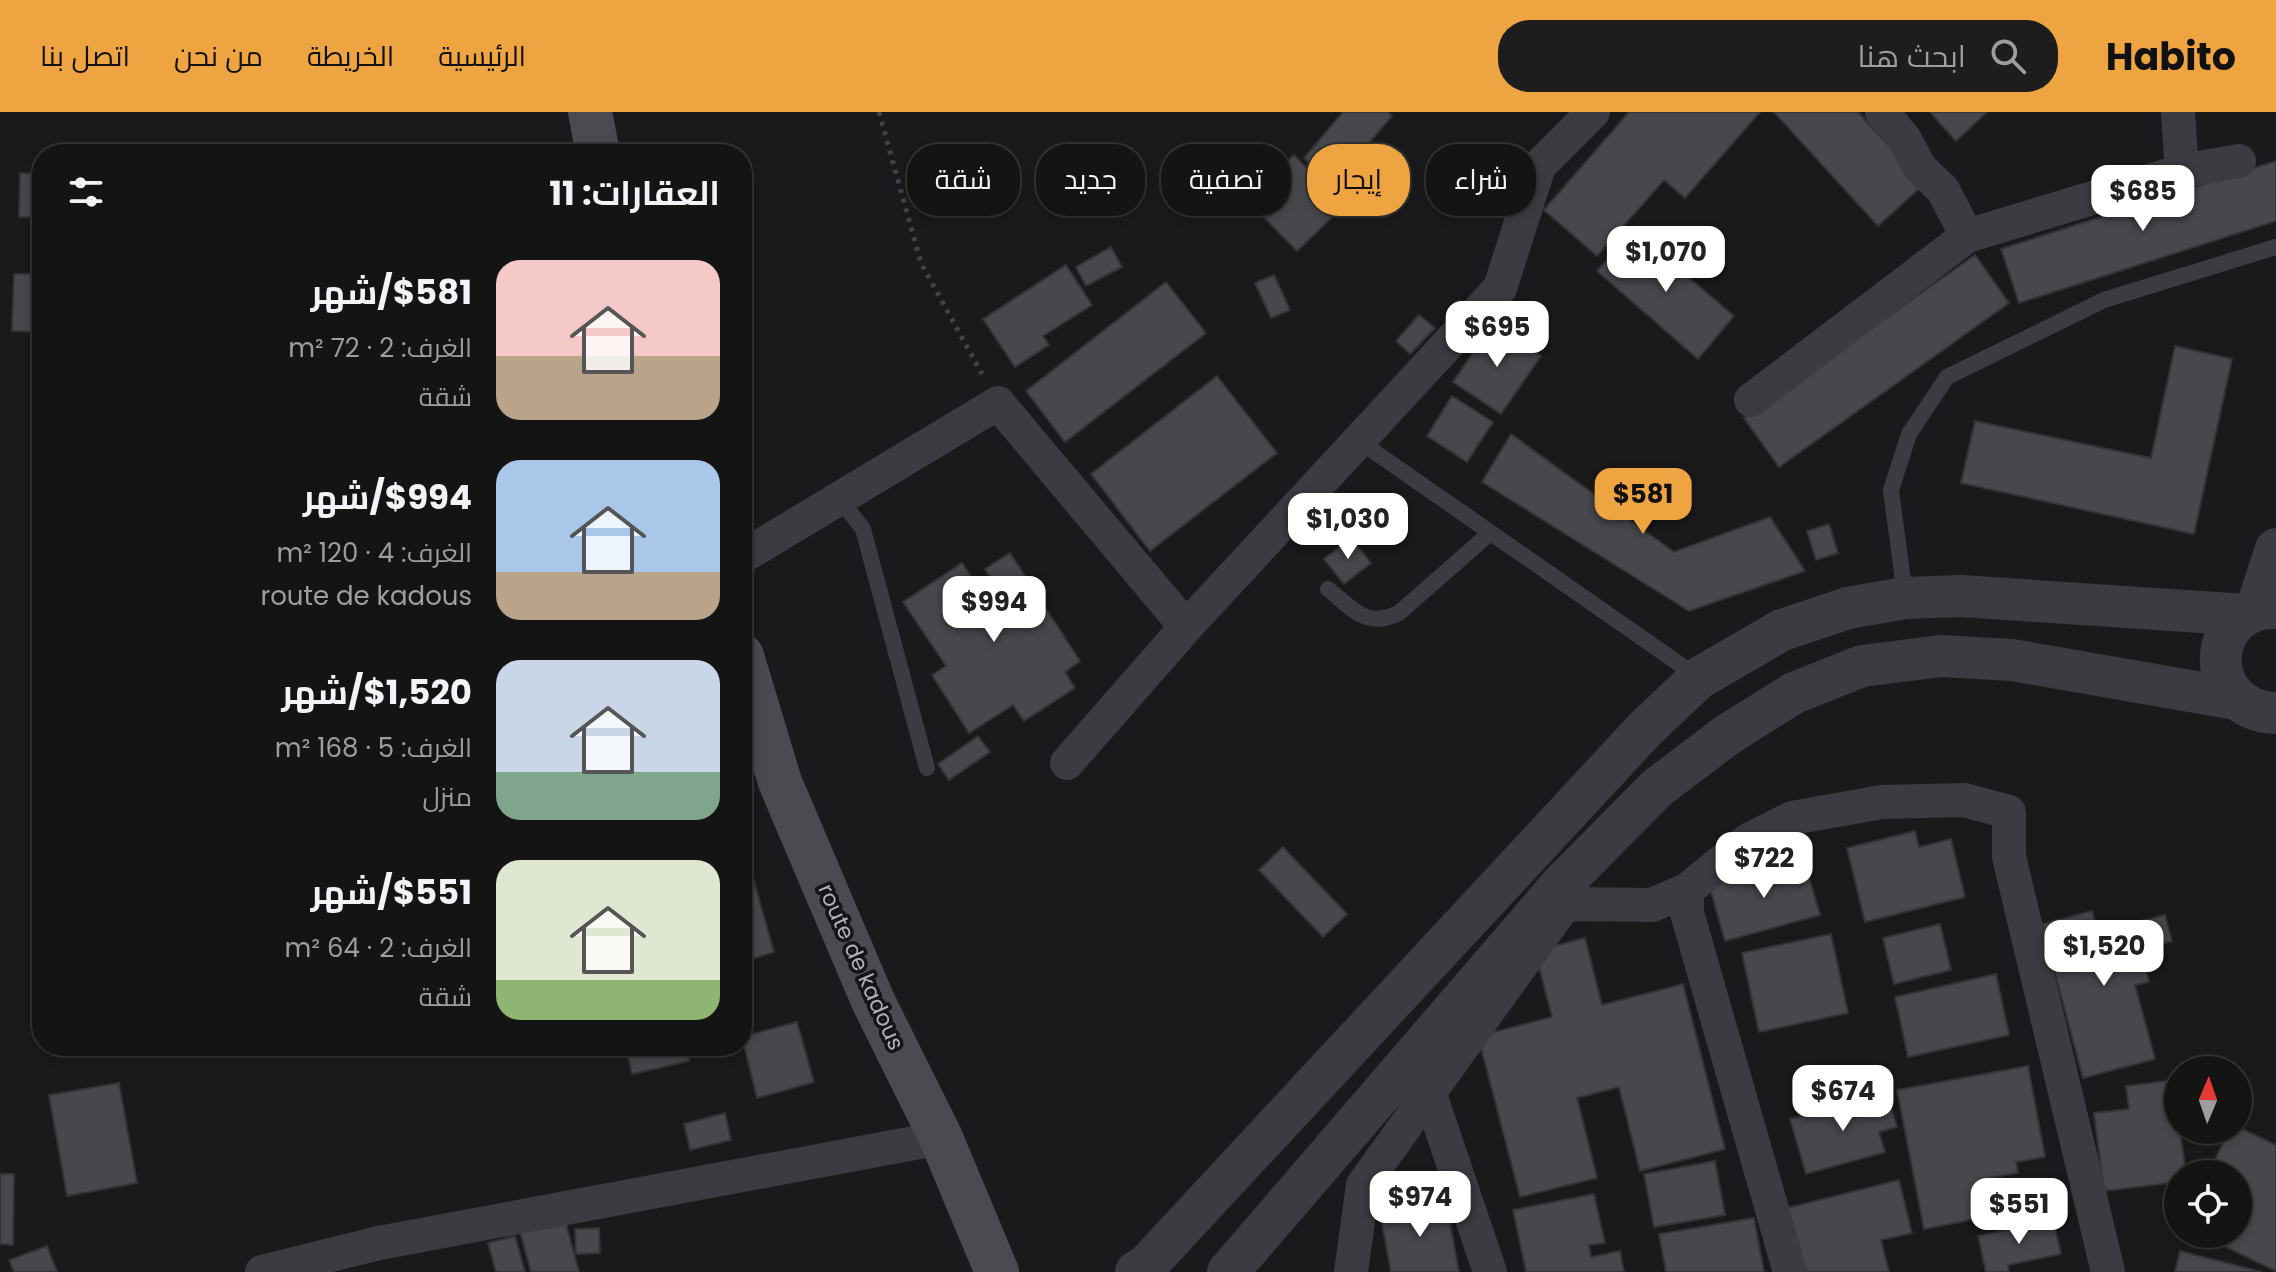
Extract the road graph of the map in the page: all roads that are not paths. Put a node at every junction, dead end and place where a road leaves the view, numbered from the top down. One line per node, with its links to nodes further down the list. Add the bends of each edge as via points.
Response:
1 (590, 112): 5 (main road)
2 (1593, 112): 11 (street, via 1539,166 1500,288)
3 (1882, 112): 8 (street, via 1920,168 1943,190)
4 (2178, 112): 7 (street)
5 (596, 144)
6 (2239, 161): 7 (street)
7 (2182, 171): 8 (street)
8 (1967, 236): 10 (street)
9 (2276, 247): 17 (lane, via 2104,300 1947,377 1909,434 1891,490)
10 (1751, 400)
11 (1359, 441): 13 (lane); 19 (street)
12 (839, 498): 15 (street); 19 (street, via 998,403); 24 (lane, via 863,529)
13 (1490, 533): 16 (lane, via 1387,619 1362,616); 20 (lane)
14 (2276, 549): 18 (street)
15 (752, 551)
16 (1328, 589)
17 (1905, 598): 18 (street, via 1961,596); 20 (street, via 1848,608 1782,630)
18 (2259, 611): 22 (street, via 2229,632 2220,654 2226,686)
19 (1186, 627): 23 (street)
20 (1699, 678): 31 (street, via 1645,729)
21 (752, 689): 27 (main road, route de kadous, via 780,782 873,1001)
22 (2262, 718): 32 (street, via 2012,660 1941,656 1862,666 1794,693 1657,788 1561,885)
23 (1067, 763)
24 (927, 768)
25 (1687, 890): 26 (street, via 1652,905 1565,904); 35 (street, via 1687,913); 36 (street, via 1747,841 1792,818 1882,802 1964,800 2009,812 2009,857)
26 (1429, 1092): 33 (street, via 1363,1185); 34 (street)
27 (941, 1138): 28 (street); 30 (main road, route de kadous)
28 (376, 1257): 29 (street)
29 (262, 1272)
30 (997, 1272)
31 (1136, 1272)
32 (1228, 1272)
33 (1351, 1272)
34 (1490, 1272)
35 (1790, 1272)
36 (2108, 1272)

